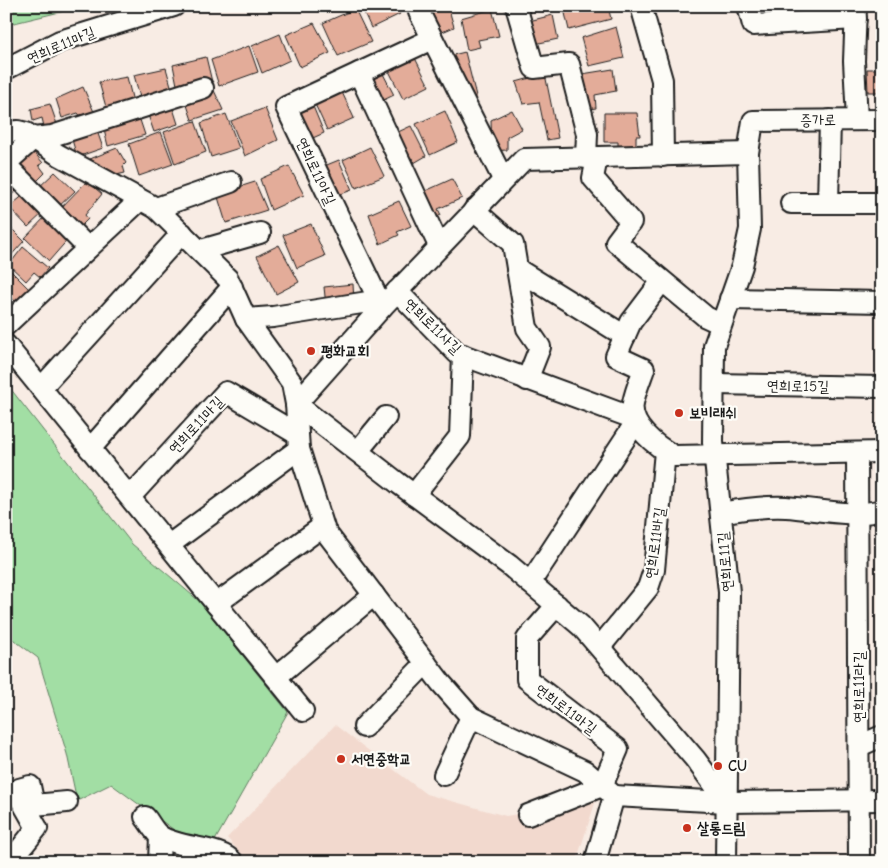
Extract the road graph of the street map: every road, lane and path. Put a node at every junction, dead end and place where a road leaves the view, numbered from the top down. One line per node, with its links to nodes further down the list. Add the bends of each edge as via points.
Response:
1 (174, 6): 8 (street, 연희로11마길, via 60,42)
2 (516, 6): 19 (street, via 534,68 569,64)
3 (641, 6): 18 (street, via 662,80)
4 (748, 6): 6 (street, via 753,25)
5 (419, 12): 7 (street)
6 (856, 13): 12 (street)
7 (432, 39): 9 (street, 연희로11아길); 21 (street)
8 (6, 69)
9 (359, 73): 30 (street); 38 (street, 연희로11아길, via 286,107)
10 (203, 88): 16 (street, via 52,136)
11 (830, 120): 12 (street, 증가로); 14 (street, 증가로); 24 (street)
12 (857, 120): 13 (street, 증가로)
13 (882, 120)
14 (753, 121): 17 (street, 연희로11길)
15 (6, 132): 16 (street, via 18,131)
16 (34, 138): 20 (street); 26 (street)
17 (748, 153): 18 (street); 37 (street, 연희로11길, via 750,229)
18 (663, 156): 19 (street)
19 (591, 158): 21 (street, via 524,159); 34 (street, via 593,178 630,222 616,242)
20 (6, 164): 31 (street)
21 (503, 179): 27 (street)
22 (231, 182): 26 (street)
23 (791, 203): 24 (street)
24 (828, 203): 25 (street)
25 (882, 203)
26 (148, 204): 28 (street); 31 (street)
27 (474, 210): 30 (street); 33 (street, via 513,244)
28 (182, 233): 32 (street); 49 (street)
29 (260, 233): 32 (street)
30 (439, 246): 36 (street)
31 (88, 248): 42 (street)
32 (201, 250): 35 (street)
33 (517, 270): 43 (street); 46 (street, via 527,328 540,346)
34 (662, 281): 41 (street, via 706,317); 43 (street, via 631,322)
35 (232, 287): 40 (street); 54 (street)
36 (397, 291): 38 (street); 45 (street, 연희로11사길)
37 (730, 299): 39 (street); 41 (street, 연희로11길)
38 (379, 302): 40 (street); 50 (street)
39 (882, 302)
40 (246, 319): 50 (street, via 292,383)
41 (722, 324): 47 (street, 연희로11길, via 714,346)
42 (6, 326)
43 (625, 336): 52 (street, via 616,356 644,369 633,404)
44 (6, 345): 49 (street)
45 (463, 355): 46 (street, 연희로11사길); 60 (street, via 460,436)
46 (527, 380): 52 (street, 연희로11사길)
47 (714, 384): 48 (street, 연희로15길); 58 (street, 연희로11길)
48 (882, 387)
49 (41, 388): 54 (street)
50 (296, 404): 53 (street); 55 (street)
51 (386, 417): 55 (street)
52 (634, 420): 56 (street, via 657,447); 67 (street)
53 (298, 442): 61 (street, 연희로11마길, via 226,392); 65 (street); 66 (street)
54 (90, 448): 61 (street)
55 (358, 451): 60 (street)
56 (665, 451): 58 (street, via 674,456); 71 (street, 연희로11바길, via 654,570 648,588)
57 (882, 452): 59 (street)
58 (715, 453): 59 (street); 63 (street, 연희로11길)
59 (857, 453): 64 (street, 연희로11라길)
60 (414, 496): 67 (street)
61 (130, 497): 66 (street)
62 (882, 510): 64 (street)
63 (721, 513): 64 (street, via 784,507); 84 (street, 연희로11길, via 729,592)
64 (858, 513): 78 (street, 연희로11라길)
65 (323, 526): 68 (street); 69 (street)
66 (169, 545): 69 (street)
67 (530, 583): 70 (street)
68 (374, 595): 72 (street); 73 (street)
69 (216, 604): 73 (street)
70 (556, 605): 71 (street); 80 (street, 연희로11마길, via 528,639 527,680 618,749)
71 (600, 647): 84 (street, via 695,759)
72 (426, 663): 75 (street); 76 (street)
73 (276, 677): 74 (street)
74 (303, 711)
75 (471, 717): 79 (street); 80 (street, via 585,771)
76 (364, 727)
77 (882, 736): 78 (street)
78 (859, 746): 81 (street, 연희로11라길)
79 (444, 775)
80 (608, 791): 84 (street); 85 (street); 91 (street)
81 (859, 800): 82 (street); 84 (street); 93 (street, 연희로11라길)
82 (882, 800)
83 (67, 802): 88 (street, via 34,805 30,786 19,790 20,798 37,828)
84 (727, 802): 92 (street, 연희로11길)
85 (528, 816)
86 (145, 817): 87 (street)
87 (160, 836): 89 (street); 90 (street, via 228,856)
88 (10, 862)
89 (159, 862)
90 (233, 862)
91 (595, 862)
92 (726, 862)
93 (859, 862)

